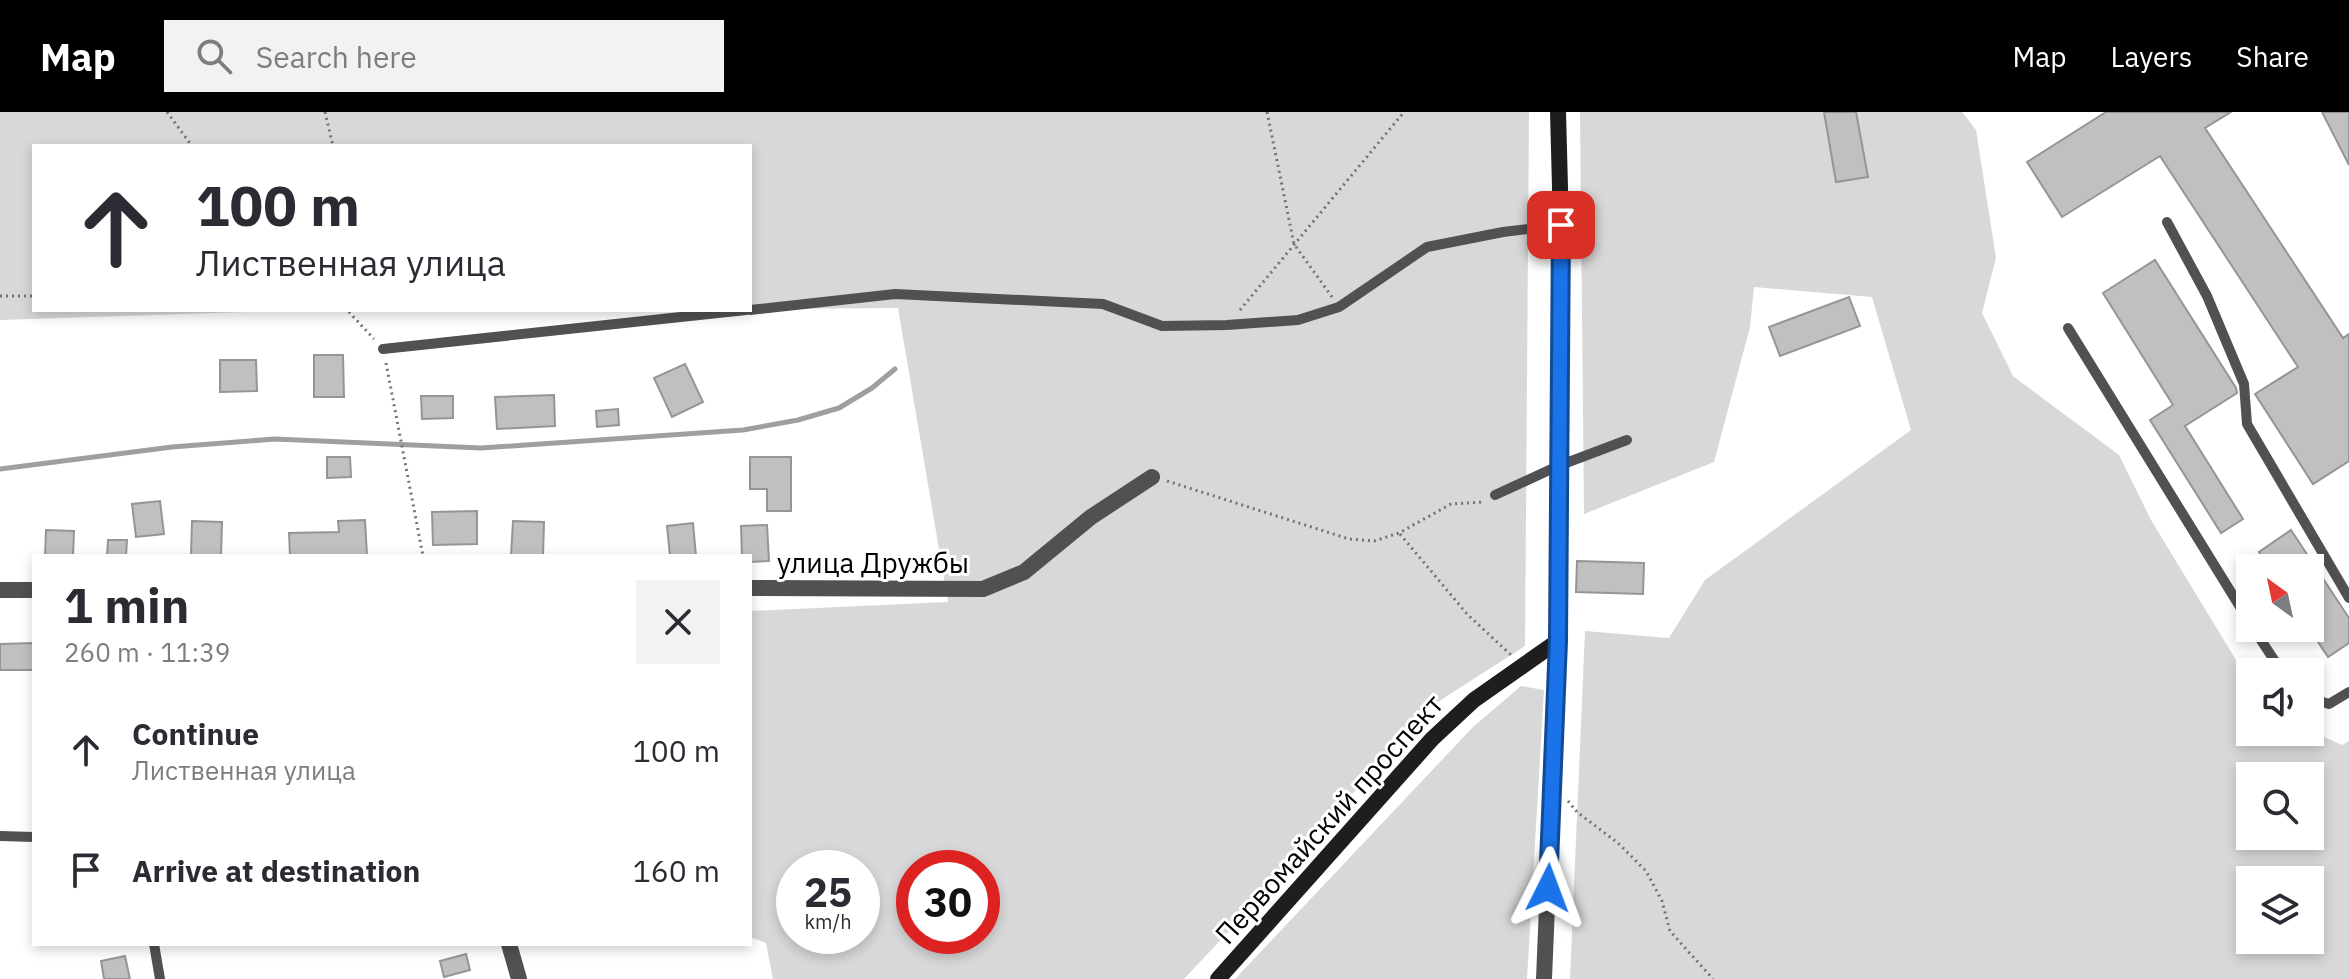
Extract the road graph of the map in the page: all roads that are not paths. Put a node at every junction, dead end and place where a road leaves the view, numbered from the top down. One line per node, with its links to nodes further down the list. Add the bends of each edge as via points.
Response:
1 (1558, 112): 3 (street)
2 (2167, 222): 15 (lane, via 2207,296 2244,384 2247,424)
3 (1561, 225): 4 (lane, via 1427,247 1339,307 1298,320 1162,326 1103,304 895,294); 9 (street)
4 (752, 310)
5 (729, 312): 7 (lane)
6 (2068, 328): 16 (lane)
7 (383, 349)
8 (1627, 440): 9 (lane)
9 (1558, 466): 11 (lane); 17 (street)
10 (1152, 477): 12 (street, улица Дружбы, via 1091,517 1024,572 983,589)
11 (1495, 495)
12 (752, 588)
13 (0, 590): 14 (street)
14 (32, 590)
15 (2349, 598)
16 (2236, 600)
17 (1558, 641): 26 (street, Первомайский проспект, via 1474,700 1432,739); 27 (street)
18 (2349, 692): 19 (lane)
19 (2324, 702)
20 (0, 836): 21 (lane)
21 (32, 837)
22 (154, 946): 24 (lane)
23 (510, 946): 25 (street)
24 (160, 979)
25 (519, 979)
26 (1218, 979)
27 (1544, 979)

